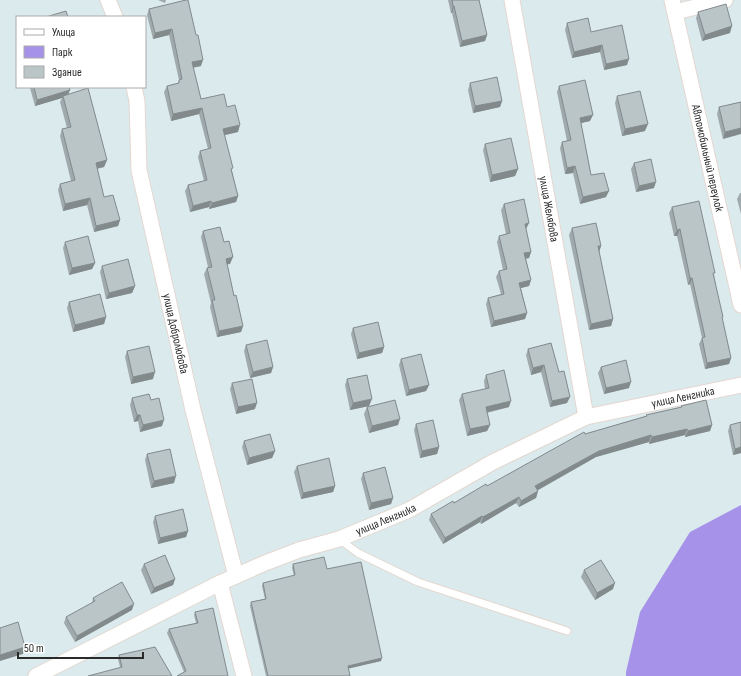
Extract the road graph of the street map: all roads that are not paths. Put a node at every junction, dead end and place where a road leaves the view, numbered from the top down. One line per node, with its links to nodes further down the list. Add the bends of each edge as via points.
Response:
1 (108, 0): 5 (street)
2 (512, 0): 9 (street, улица Желябова)
3 (725, 0): 4 (street, Автомобильный переулок)
4 (673, 6): 7 (street, Автомобильный переулок)
5 (115, 16)
6 (134, 88): 11 (street, улица Добролюбова, via 140,170 193,410)
7 (741, 305)
8 (741, 385): 9 (street, улица Ленгника)
9 (586, 417): 10 (street, улица Ленгника, via 493,462 409,510)
10 (338, 539): 11 (street, улица Ленгника, via 299,550); 13 (lane, via 358,553 418,582)
11 (236, 576): 12 (street, улица Ленгника)
12 (220, 583): 14 (street, улица Ленгника); 15 (street)
13 (567, 630)
14 (36, 676)
15 (244, 676)

